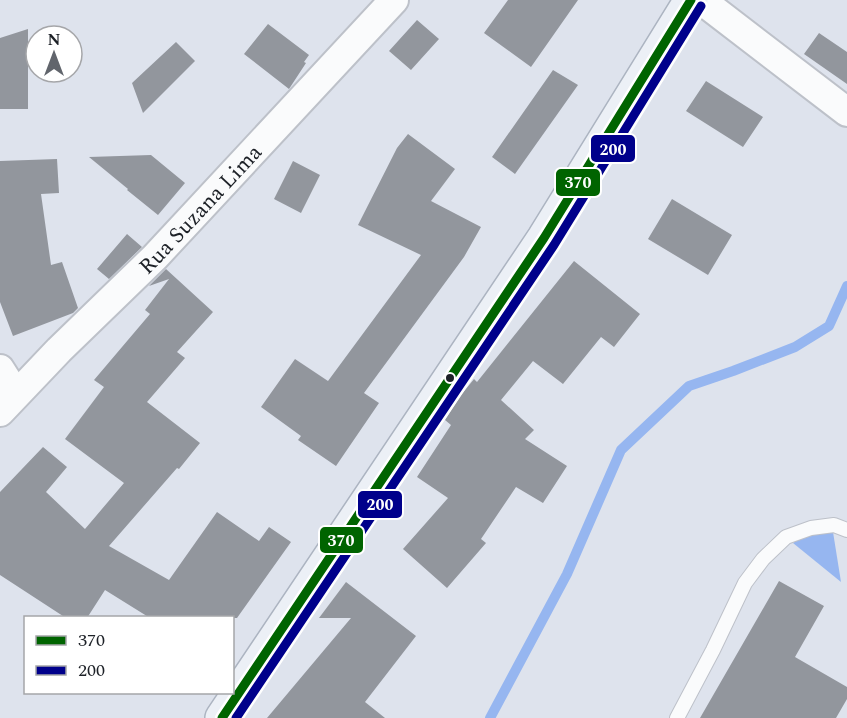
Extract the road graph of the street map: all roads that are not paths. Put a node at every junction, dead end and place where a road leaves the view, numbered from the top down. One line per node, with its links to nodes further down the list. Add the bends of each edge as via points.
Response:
1 (394, 0): 6 (street, Rua Suzana Lima, via 155,257)
2 (691, 0): 8 (main road, via 544,238)
3 (701, 0): 4 (street)
4 (847, 112)
5 (0, 369): 6 (street)
6 (8, 403)
7 (847, 530): 9 (lane, via 834,525 811,528 786,537 763,559 745,583)
8 (222, 718)
9 (677, 718)

